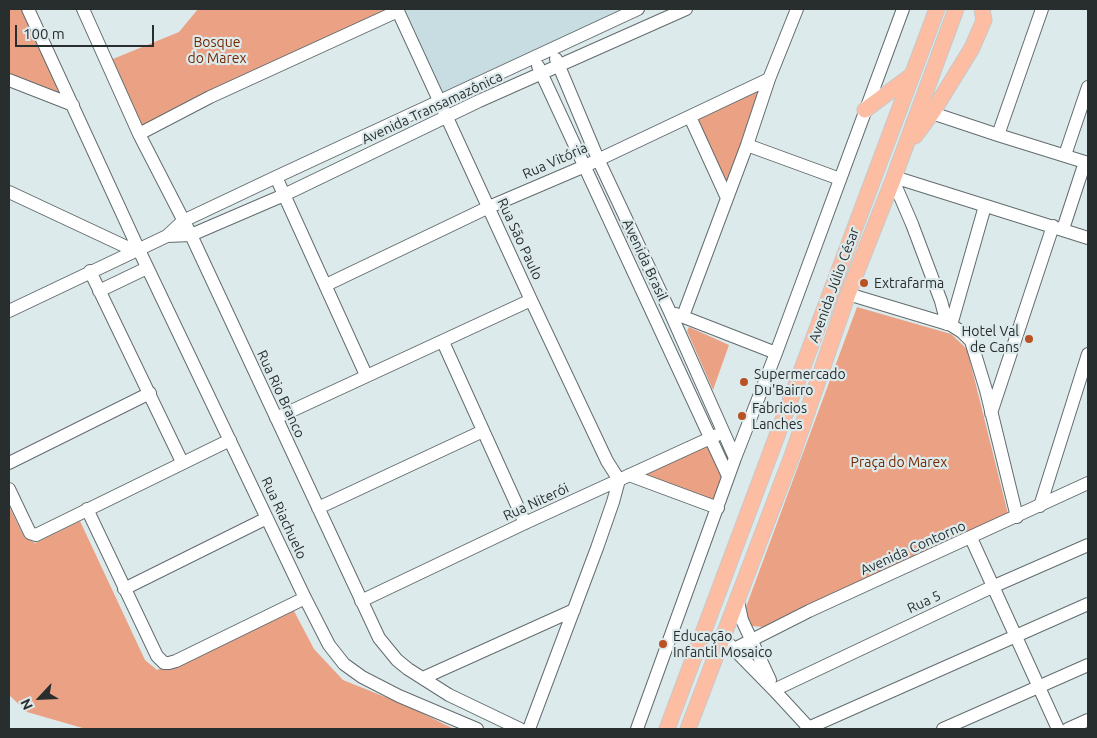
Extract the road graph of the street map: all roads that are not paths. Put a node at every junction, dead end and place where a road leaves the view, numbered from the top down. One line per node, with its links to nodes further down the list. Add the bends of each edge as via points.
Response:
1 (28, 9): 21 (street, Rua Riachuelo)
2 (83, 9): 26 (street, Rua Rio Branco)
3 (638, 9): 12 (street, Avenida Transamazônica)
4 (686, 9): 14 (street, Avenida Transamazônica)
5 (797, 9): 17 (street)
6 (903, 9): 22 (street)
7 (937, 9): 16 (main road, Avenida Júlio César)
8 (956, 9): 29 (main road, Avenida Júlio César)
9 (982, 9): 23 (main road, via 984,20 972,48)
10 (1042, 9): 27 (street)
11 (397, 10): 20 (street, Rua São Paulo); 26 (street, via 210,97)
12 (551, 49): 13 (street, Avenida Transamazônica); 14 (street, Avenida Brasil)
13 (534, 57): 15 (street, Avenida Brasil); 20 (street, Avenida Transamazônica)
14 (558, 65): 15 (street, Avenida Transamazônica); 31 (street, Avenida Brasil)
15 (541, 73): 24 (street, Avenida Transamazônica); 33 (street, Avenida Brasil)
16 (912, 75): 22 (main road); 108 (main road, Avenida Júlio César)
17 (769, 79): 25 (street, Rua Vitória); 28 (street)
18 (9, 80): 21 (street)
19 (1088, 86): 30 (street)
20 (439, 101): 24 (street, Rua São Paulo); 34 (street, Avenida Transamazônica)
21 (73, 105): 47 (street, Rua Riachuelo)
22 (865, 110): 35 (street)
23 (932, 112): 27 (street); 29 (main road)
24 (446, 117): 38 (street, Avenida Transamazônica); 41 (street, Rua São Paulo)
25 (690, 117): 31 (street, Rua Vitória); 39 (street)
26 (139, 134): 42 (street, Rua Rio Branco)
27 (998, 136): 30 (street)
28 (747, 145): 35 (street); 39 (street)
29 (902, 153): 36 (main road, Avenida Júlio César)
30 (1065, 155): 32 (street)
31 (598, 158): 33 (street, Rua Vitória); 55 (street, Avenida Brasil)
32 (1087, 163): 43 (street)
33 (584, 166): 41 (street, Rua Vitória); 56 (street, Avenida Brasil)
34 (276, 177): 38 (street); 42 (street, Avenida Transamazônica)
35 (840, 179): 60 (street)
36 (894, 179): 40 (street); 52 (main road, Avenida Júlio César); 58 (street)
37 (9, 192): 47 (street)
38 (284, 195): 44 (street, Avenida Transamazônica); 50 (street)
39 (727, 198): 57 (street)
40 (985, 206): 43 (street); 58 (street)
41 (489, 207): 50 (street, Rua Vitória); 53 (street, Rua São Paulo)
42 (183, 221): 44 (street, Rua Rio Branco); 45 (street, Avenida Transamazônica)
43 (1058, 228): 46 (street); 64 (street)
44 (191, 235): 45 (street); 65 (street, Rua Rio Branco)
45 (167, 236): 47 (street)
46 (1088, 238)
47 (136, 249): 48 (street, Rua Riachuelo); 49 (street)
48 (147, 268): 51 (street); 69 (street, Rua Riachuelo)
49 (90, 272): 51 (street); 54 (street)
50 (326, 285): 62 (street)
51 (99, 290): 63 (street)
52 (848, 294): 58 (street); 88 (main road, Avenida Júlio César, via 792,456)
53 (531, 300): 59 (street); 74 (street, Rua São Paulo, via 607,460)
54 (9, 310)
55 (670, 312): 56 (street); 57 (street); 67 (street, Avenida Brasil)
56 (654, 316): 68 (street, Avenida Brasil)
57 (683, 316): 60 (street)
58 (949, 324): 64 (street, via 962,332 973,346)
59 (442, 342): 62 (street); 66 (street)
60 (776, 353): 70 (street)
61 (1088, 354): 77 (street)
62 (366, 375): 65 (street)
63 (150, 393): 71 (street); 72 (street)
64 (991, 414): 81 (street)
65 (276, 418): 78 (street, Rua Rio Branco)
66 (483, 431): 78 (street); 83 (street)
67 (724, 432): 68 (street, Rua Niterói); 70 (street, Avenida Brasil)
68 (710, 439): 73 (street, Avenida Brasil); 74 (street, Rua Niterói)
69 (230, 440): 71 (street); 82 (street, Rua Riachuelo)
70 (735, 458): 73 (street)
71 (182, 462): 80 (street)
72 (9, 463)
73 (728, 476): 79 (street)
74 (624, 477): 79 (street); 83 (street, Rua Niterói); 92 (street)
75 (1088, 483): 77 (street, Avenida Contorno)
76 (9, 488): 80 (street, via 31,534)
77 (1040, 506): 81 (street, Avenida Contorno)
78 (318, 508): 90 (street, Rua Rio Branco)
79 (718, 508): 107 (street)
80 (86, 509): 87 (street)
81 (1017, 517): 84 (street, Avenida Contorno)
82 (267, 518): 87 (street); 89 (street, Rua Riachuelo)
83 (525, 523): 90 (street, Rua Niterói)
84 (971, 538): 86 (street); 93 (street, Avenida Contorno)
85 (1088, 545): 86 (street, Rua 5)
86 (992, 587): 94 (street); 102 (street, Rua 5)
87 (124, 589): 89 (street, via 157,656 166,663)
88 (737, 596): 95 (main road, Avenida Júlio César); 96 (street)
89 (305, 598): 104 (street, Rua Riachuelo, via 329,645 344,664 399,696)
90 (361, 601): 100 (street, Rua Rio Branco, via 387,649)
91 (1088, 604): 94 (street)
92 (574, 610): 100 (street); 106 (street)
93 (775, 629): 96 (street, Avenida Contorno); 98 (street, via 766,642)
94 (1014, 636): 101 (street); 110 (street)
95 (723, 638): 97 (street); 109 (main road, Avenida Júlio César)
96 (751, 641): 97 (street, Avenida Contorno); 98 (street)
97 (734, 649): 102 (street)
98 (761, 662): 102 (street)
99 (1088, 665): 101 (street)
100 (423, 678): 105 (street, Rua Rio Branco, via 449,695)
101 (1037, 686): 111 (street); 112 (street)
102 (774, 690): 110 (street)
103 (1088, 720): 113 (street)
104 (477, 729)
105 (520, 729)
106 (529, 729)
107 (637, 729)
108 (667, 729)
109 (688, 729)
110 (808, 729)
111 (943, 729)
112 (1058, 729)
113 (1068, 729)

